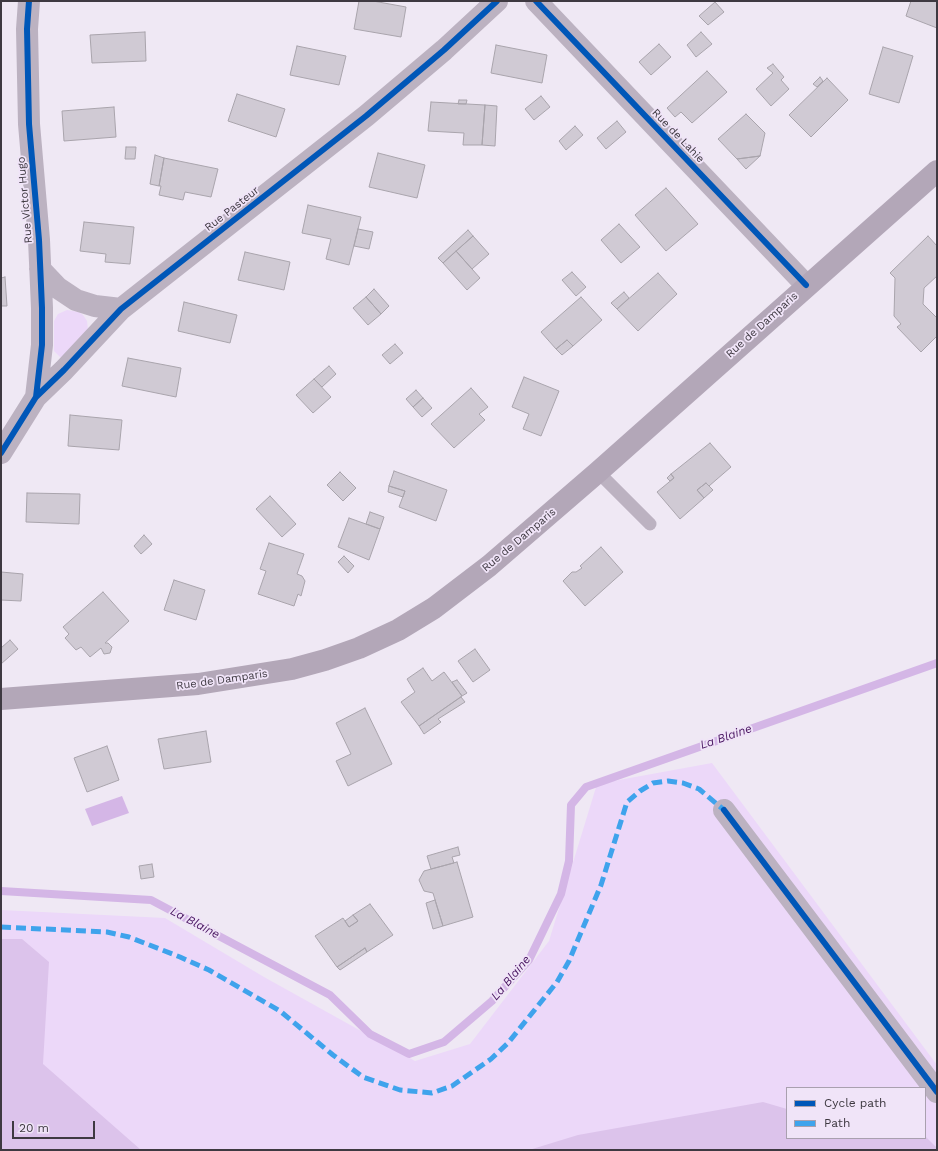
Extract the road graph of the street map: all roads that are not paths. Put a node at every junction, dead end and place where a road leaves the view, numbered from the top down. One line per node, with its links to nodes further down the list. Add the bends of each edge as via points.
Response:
1 (29, 1): 5 (street, Rue Victor Hugo, via 29,124)
2 (497, 1): 7 (street, Rue Pasteur, via 366,116)
3 (536, 1): 6 (street, Rue de Lahie)
4 (937, 171): 6 (main road, Rue de Damparis)
5 (40, 269): 7 (street, via 58,288 76,300 95,306); 8 (street, Rue Victor Hugo, via 42,345)
6 (806, 285): 10 (main road, Rue de Damparis)
7 (121, 309): 8 (street, Rue Pasteur)
8 (36, 397): 9 (street, Rue Pasteur)
9 (1, 453)
10 (598, 472): 11 (lane); 12 (main road, Rue de Damparis, via 489,566 434,608 398,630 359,648 292,669 198,684)
11 (650, 524)
12 (1, 699)
13 (724, 810): 14 (street)
14 (937, 1092)

